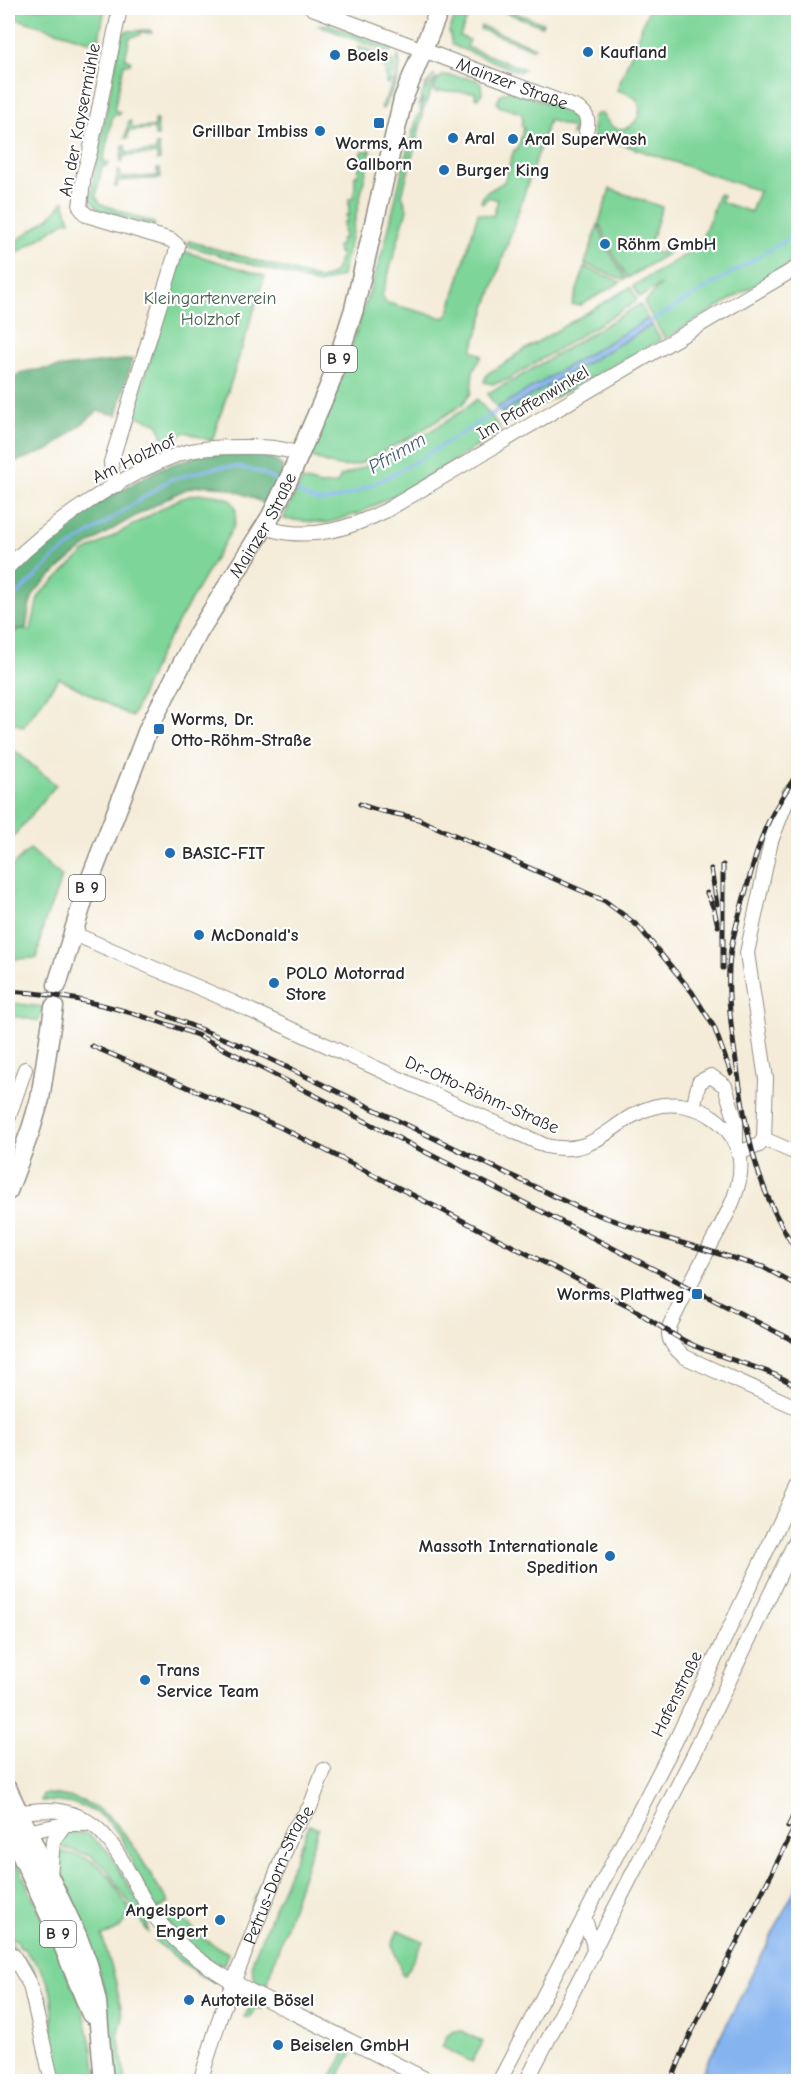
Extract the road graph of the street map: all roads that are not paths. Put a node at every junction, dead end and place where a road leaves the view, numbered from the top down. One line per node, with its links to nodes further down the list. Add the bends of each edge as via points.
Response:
1 (120, 8): 8 (street, An der Kaysermühle, via 80,207 86,215 171,240 177,246 111,462)
2 (312, 8): 4 (street)
3 (440, 8): 4 (main road, Mainzer Straße / B 9)
4 (423, 50): 5 (street, Mainzer Straße, via 577,108 586,116); 7 (main road, Mainzer Straße / B 9, via 399,115 345,340)
5 (586, 131)
6 (798, 267): 9 (street, Im Pfaffenwinkel, via 385,512 328,532 297,534)
7 (300, 454): 8 (street, Am Holzhof, via 261,447 198,450 175,456); 9 (main road, Mainzer Straße / B 9)
8 (117, 485): 10 (street, Am Holzhof, via 38,538)
9 (269, 528): 12 (main road, Mainzer Straße / B 9, via 198,633 149,727)
10 (8, 567)
11 (790, 792): 18 (street, via 771,841 747,953 766,1079)
12 (72, 933): 13 (main road, Mainzer Straße / B 9); 16 (street, Dr.-Otto-Röhm-Straße, via 546,1146 582,1147 653,1106)
13 (57, 985)
14 (54, 1007): 21 (main road, via 40,1099)
15 (25, 1069): 17 (street)
16 (693, 1108): 19 (street, Dr.-Otto-Röhm-Straße, via 719,1122); 19 (street, via 699,1082 711,1076 725,1086 736,1122)
17 (8, 1119)
18 (764, 1139): 19 (street, via 759,1145); 20 (street)
19 (738, 1148): 22 (street, via 740,1171 733,1199 670,1325 669,1339 686,1357)
20 (798, 1154)
21 (8, 1191)
22 (798, 1408)
23 (798, 1485): 32 (street, Hafenstraße, via 675,1742)
24 (798, 1536): 33 (street, via 695,1752)
25 (324, 1770): 35 (street, Petrus-Dorn-Straße, via 310,1807 293,1830)
26 (8, 1790): 27 (main road, B 9)
27 (13, 1814): 29 (street, via 65,1812); 30 (main road, B 9)
28 (65, 1824): 29 (street); 30 (street); 31 (street, via 53,1841)
29 (91, 1824): 35 (street, via 114,1847 160,1923 194,1955)
30 (13, 1833): 31 (main road, B 9); 36 (main road, B 9)
31 (50, 1878): 36 (main road, B 9, via 88,1964 97,2002)
32 (584, 1917): 33 (street); 41 (street, Hafenstraße)
33 (595, 1947): 42 (street)
34 (13, 1955): 37 (street, via 30,1985)
35 (234, 1981): 39 (street, Petrus-Dorn-Straße); 40 (street)
36 (99, 2036): 38 (main road, B 9)
37 (52, 2082)
38 (104, 2082)
39 (200, 2082)
40 (431, 2082)
41 (499, 2082)
42 (526, 2082)

